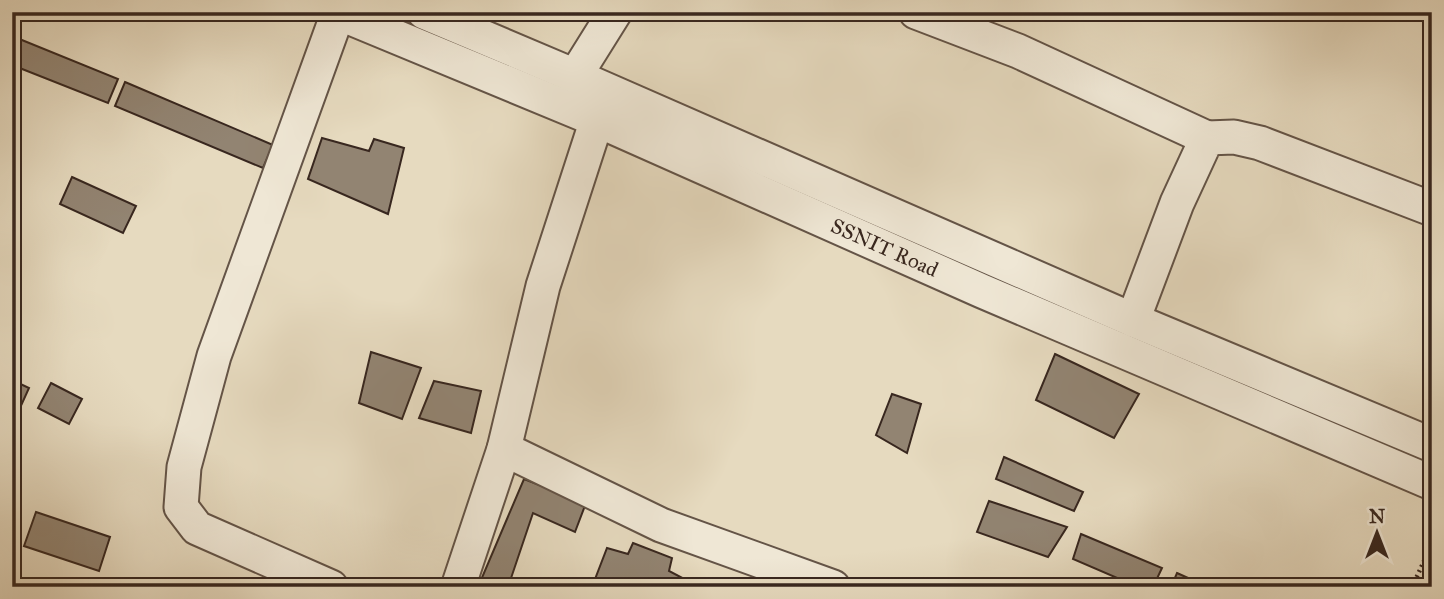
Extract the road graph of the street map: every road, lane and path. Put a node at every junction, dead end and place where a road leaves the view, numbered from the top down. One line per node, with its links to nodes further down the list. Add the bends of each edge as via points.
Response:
1 (424, 12): 5 (street, SSNIT Road)
2 (615, 12): 5 (street)
3 (916, 12): 7 (street, via 1018,51)
4 (337, 13): 6 (street, SSNIT Road); 15 (street, via 214,356 184,467 181,507 197,528)
5 (575, 75): 6 (street, SSNIT Road)
6 (602, 105): 8 (street, SSNIT Road); 12 (street, via 543,286)
7 (1207, 138): 9 (street, via 1234,137 1260,143); 10 (street)
8 (740, 166): 10 (street, SSNIT Road); 13 (street, SSNIT Road, via 982,291)
9 (1432, 209)
10 (1133, 320): 11 (street, SSNIT Road)
11 (1432, 445)
12 (504, 449): 16 (street); 17 (street, via 661,525)
13 (1432, 483)
14 (1432, 544): 18 (path)
15 (331, 587)
16 (457, 587)
17 (833, 587)
18 (1412, 587)

